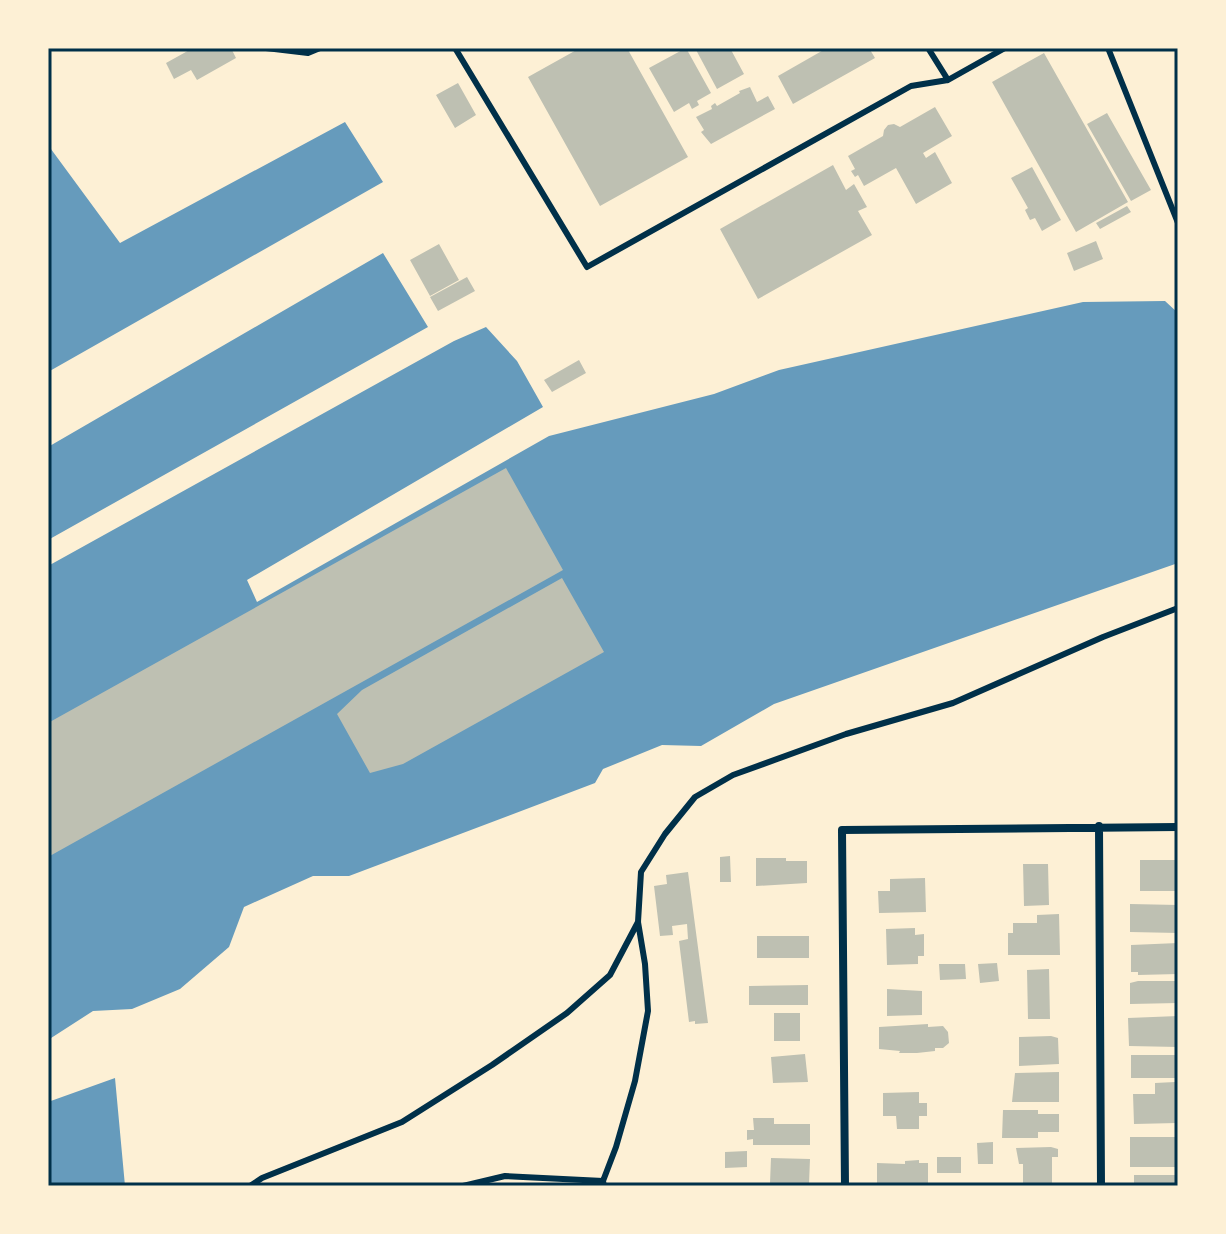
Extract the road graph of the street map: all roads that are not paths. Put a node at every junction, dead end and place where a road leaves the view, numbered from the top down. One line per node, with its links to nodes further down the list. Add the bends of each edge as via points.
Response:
1 (266, 48): 2 (lane, via 308,53)
2 (320, 48)
3 (455, 48): 7 (lane, via 587,267 911,86)
4 (928, 48): 7 (lane)
5 (1005, 48): 7 (lane)
6 (1108, 48): 8 (lane)
7 (948, 80)
8 (1178, 223)
9 (1178, 608): 12 (lane, via 953,703 733,775 695,797 641,872)
10 (1099, 826): 11 (street); 16 (street, via 842,830); 17 (street)
11 (1178, 827)
12 (638, 922): 13 (lane, via 648,1011 635,1081); 14 (lane, via 610,975 567,1013 492,1065 402,1122)
13 (603, 1184): 15 (lane, via 505,1176)
14 (250, 1186)
15 (463, 1186)
16 (845, 1186)
17 (1101, 1186)

